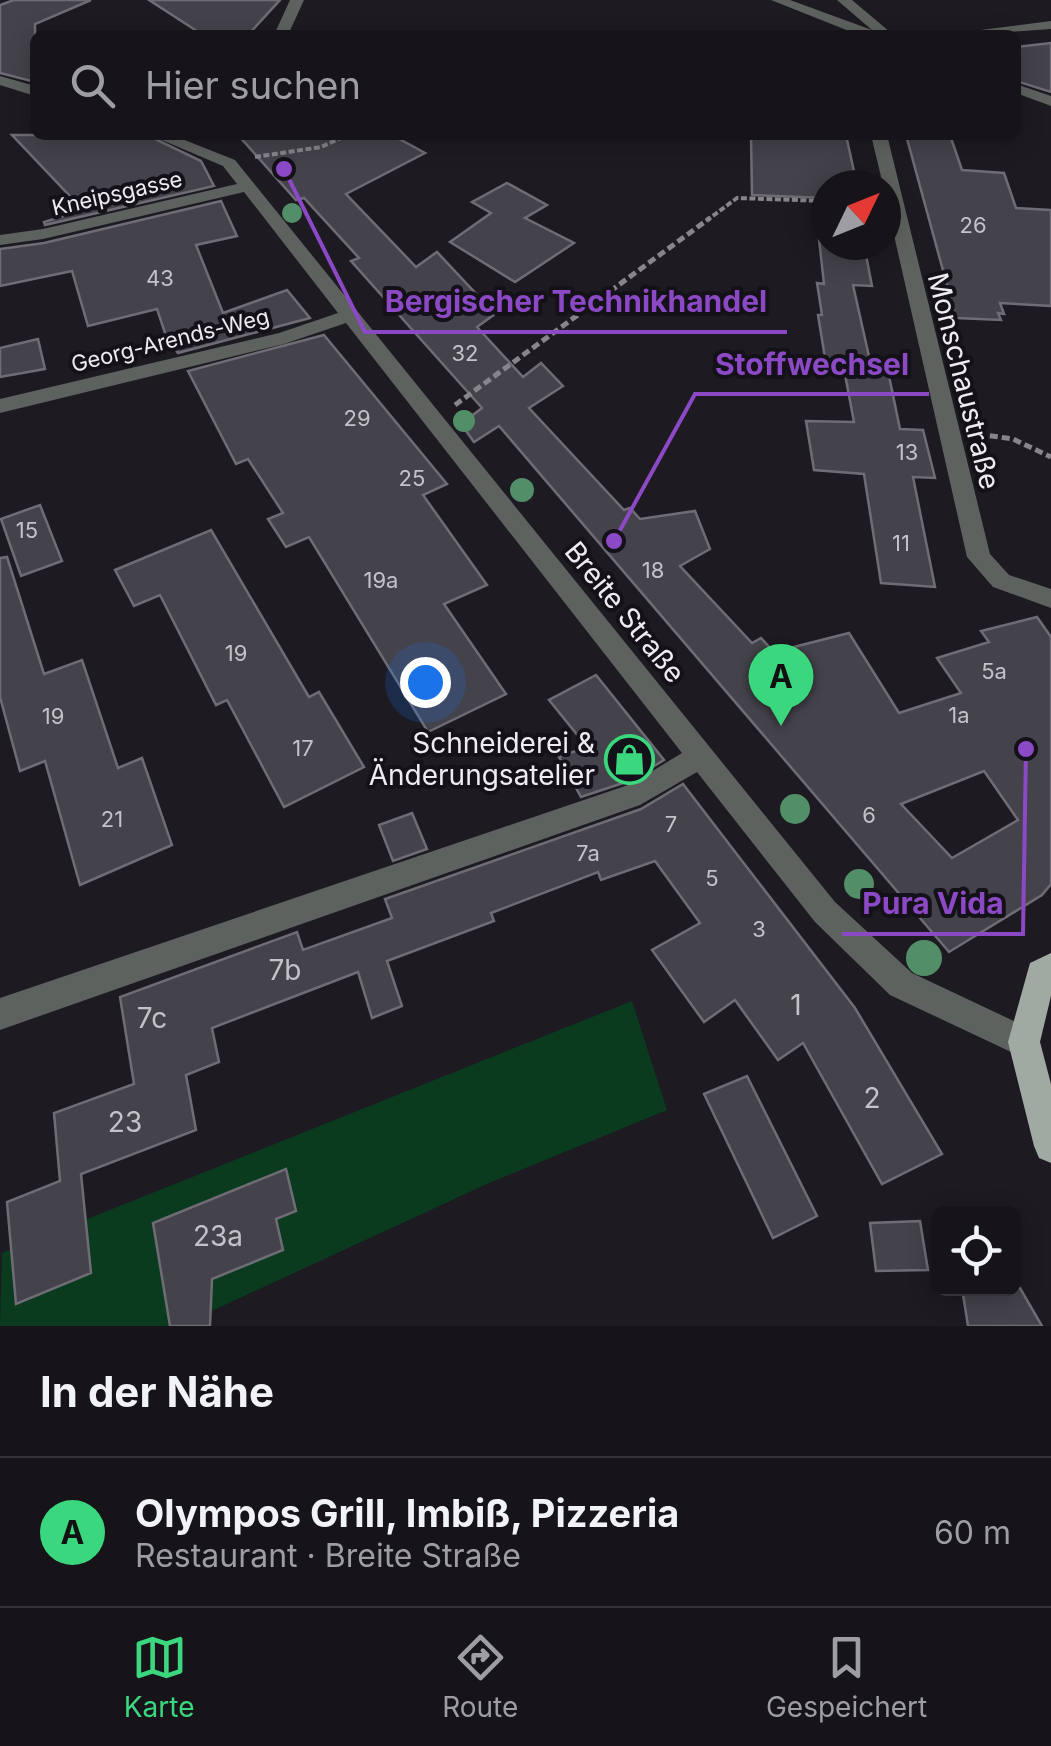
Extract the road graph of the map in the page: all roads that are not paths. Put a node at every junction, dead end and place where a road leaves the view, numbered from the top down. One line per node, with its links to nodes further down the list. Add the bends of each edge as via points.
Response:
1 (296, 0): 5 (street)
2 (778, 0): 6 (street)
3 (844, 0): 7 (street)
4 (1051, 24): 8 (street)
5 (283, 30)
6 (859, 30)
7 (881, 30)
8 (1008, 30)
9 (0, 80): 10 (street)
10 (30, 89)
11 (1021, 90): 12 (street)
12 (1051, 101)
13 (176, 140): 15 (street, Breite Straße, via 227,154)
14 (879, 140): 19 (street, Monschaustraße, via 979,557 1002,582)
15 (244, 187): 16 (street, Kneipsgasse); 17 (street, Breite Straße)
16 (0, 240)
17 (349, 316): 18 (street, Georg-Arends-Weg, via 284,338); 20 (street, Breite Straße)
18 (0, 406)
19 (1051, 599)
20 (702, 754): 22 (street, via 640,792); 23 (street, Breite Straße, via 825,912 900,984)
21 (1051, 968): 23 (main road, via 1042,974)
22 (0, 1014)
23 (1024, 1042): 24 (main road)
24 (1051, 1146)

